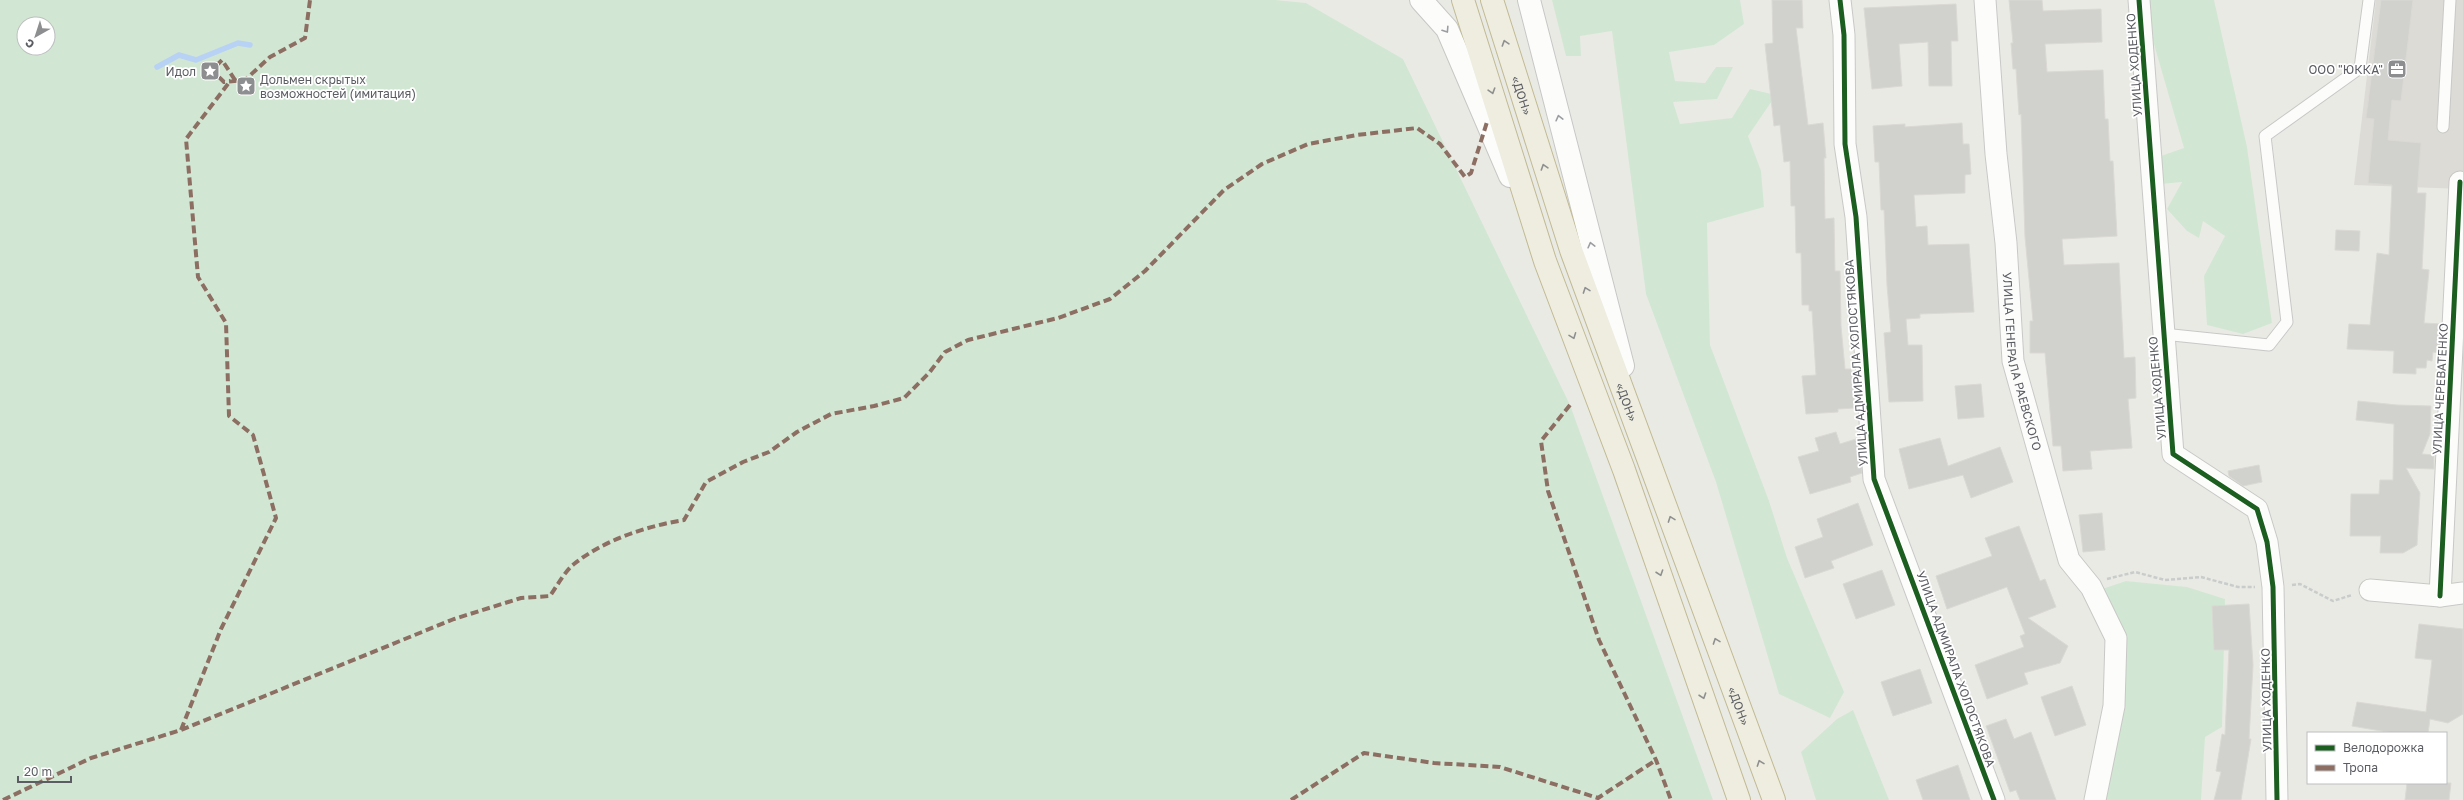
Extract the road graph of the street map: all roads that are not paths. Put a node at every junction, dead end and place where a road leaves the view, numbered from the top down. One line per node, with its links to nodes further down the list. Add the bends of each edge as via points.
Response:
1 (1421, 0): 12 (main road, one-way to 12, via 1447,29)
2 (1463, 0): 12 (highway, one-way to 12)
3 (1492, 0): 14 (highway, «ДОН», one-way to 3, via 1571,250)
4 (1529, 0): 14 (main road, one-way to 4, via 1604,299)
5 (1840, 0): 20 (street, УЛИЦА АДМИРАЛА ХОЛОСТЯКОВА, via 1844,35 1844,144 1856,217 1874,479)
6 (1985, 0): 21 (street, УЛИЦА ГЕНЕРАЛА РАЕВСКОГО, via 1996,154 2006,243 2013,361 2069,560 2091,587 2116,638 2114,706)
7 (2139, 0): 13 (street, УЛИЦА ХОДЕНКО)
8 (2369, 0): 13 (lane, via 2360,68 2266,136 2287,322 2269,345)
9 (2450, 0): 10 (lane)
10 (2443, 127)
11 (2460, 182): 17 (street, УЛИЦА ЧЕРЕВАТЕНКО)
12 (1545, 261): 18 (highway, one-way to 18, via 1624,470)
13 (2163, 334): 22 (street, УЛИЦА ХОДЕНКО, via 2173,454 2257,509 2267,542 2273,587)
14 (1648, 458): 19 (highway, «ДОН», one-way to 14)
15 (2370, 590): 17 (street)
16 (2463, 593): 17 (street)
17 (2440, 596)
18 (1739, 800)
19 (1774, 800)
20 (1994, 800)
21 (2094, 800)
22 (2277, 800)

